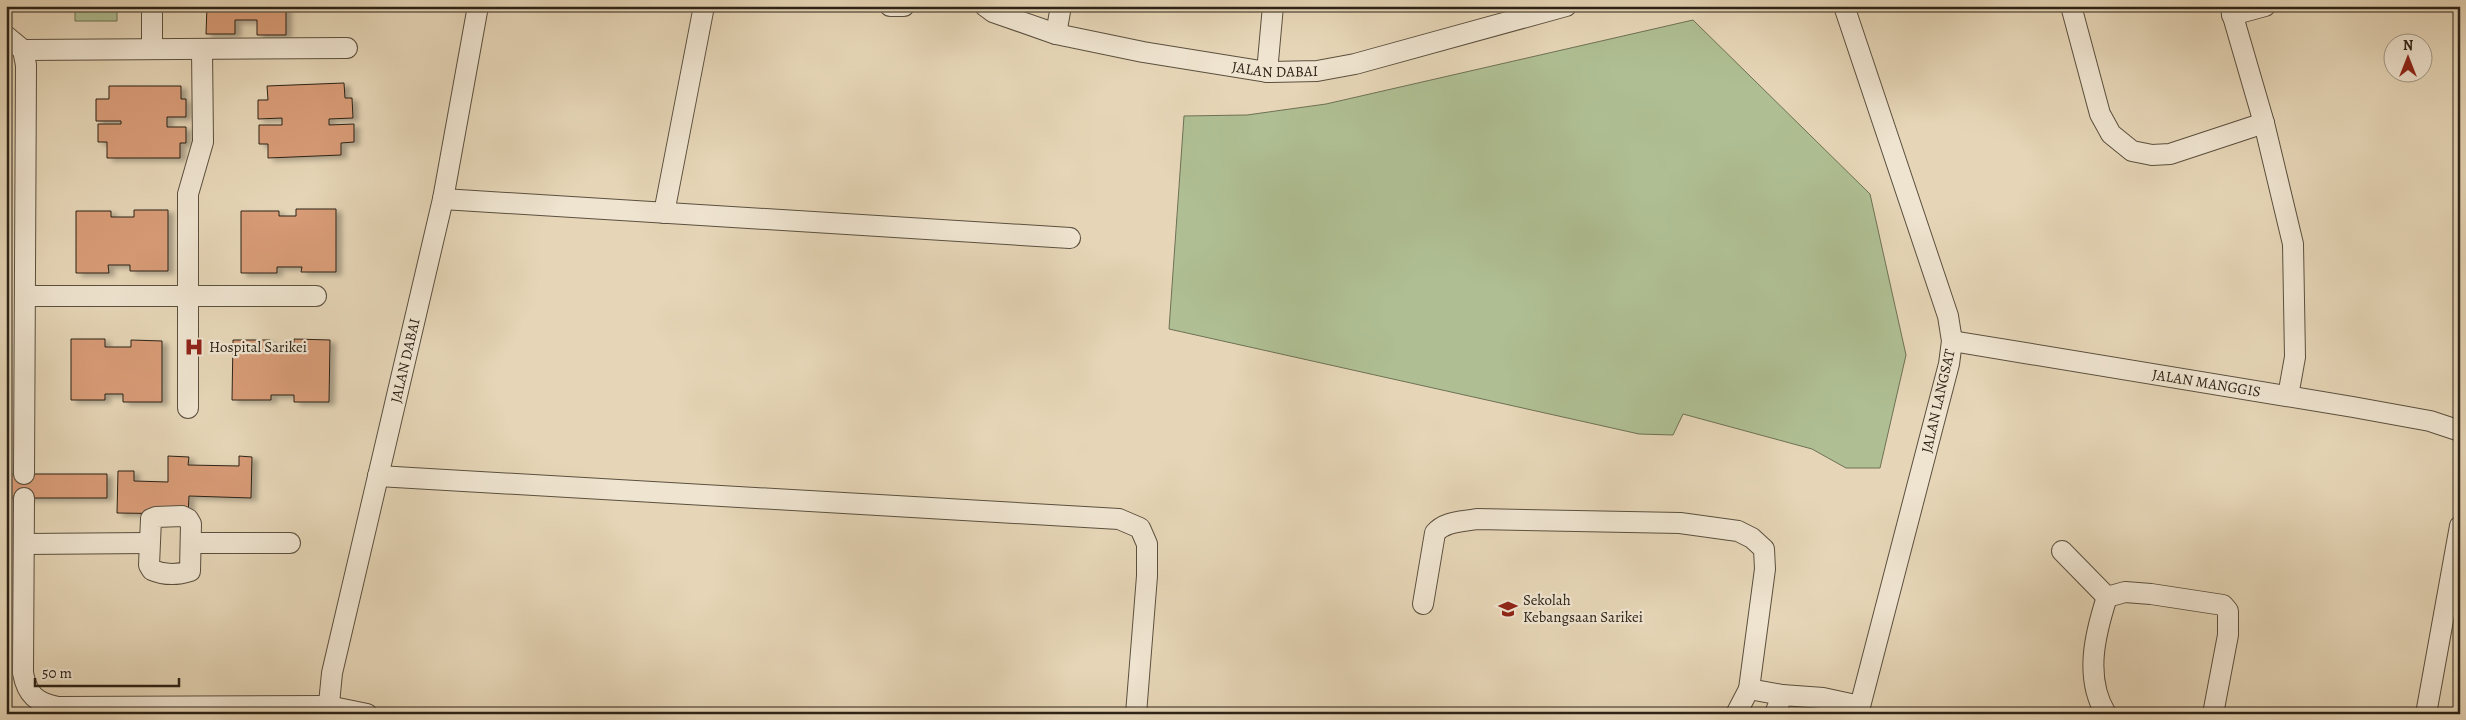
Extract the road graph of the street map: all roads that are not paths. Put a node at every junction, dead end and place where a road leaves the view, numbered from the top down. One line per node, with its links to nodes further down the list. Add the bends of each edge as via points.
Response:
1 (152, 6): 19 (street)
2 (478, 6): 22 (street, JALAN DABAI)
3 (704, 6): 23 (street)
4 (890, 6): 5 (street)
5 (904, 6)
6 (985, 6): 14 (street, JALAN DABAI, via 993,12)
7 (1061, 6): 14 (street)
8 (1273, 6): 20 (street)
9 (1566, 6): 20 (street, JALAN DABAI, via 1355,64 1317,71)
10 (1844, 6): 28 (street, JALAN LANGSAT, via 1948,316)
11 (2071, 6): 21 (street, via 2100,114 2111,134 2132,150 2152,155 2170,154)
12 (2265, 6): 13 (street)
13 (2231, 11): 21 (street)
14 (1056, 34): 20 (street, JALAN DABAI)
15 (6, 36): 18 (street)
16 (347, 48): 17 (street)
17 (202, 49): 19 (street); 26 (street, via 203,142 188,194)
18 (23, 50): 19 (street); 25 (street, via 26,65)
19 (152, 50)
20 (1267, 72)
21 (2264, 123): 30 (street, via 2293,244 2295,357)
22 (444, 199): 23 (street); 34 (street, JALAN DABAI)
23 (664, 213): 24 (street)
24 (1070, 238)
25 (25, 296): 26 (street); 29 (street)
26 (188, 296): 27 (street); 31 (street)
27 (316, 296)
28 (1952, 340): 30 (street, JALAN MANGGIS); 48 (street, JALAN LANGSAT, via 1949,364)
29 (15, 389): 33 (street)
30 (2288, 396): 32 (street, JALAN MANGGIS, via 2430,421)
31 (188, 408)
32 (2460, 431)
33 (24, 474)
34 (378, 476): 47 (street, JALAN DABAI, via 332,673); 50 (street, via 1119,519 1140,528 1147,544 1148,576)
35 (24, 498): 40 (street)
36 (2460, 526): 54 (street)
37 (149, 543): 38 (street, via 151,519 173,516 188,519); 38 (street, via 149,565 160,574 190,571); 40 (street)
38 (191, 543): 39 (street)
39 (290, 543)
40 (24, 544): 44 (street)
41 (2062, 551): 42 (street)
42 (2107, 597): 52 (street, via 2093,657 2098,701); 53 (street, via 2125,592 2151,594 2222,605 2228,611)
43 (1423, 604): 45 (street, via 1435,533 1441,526 1478,519 1670,523 1738,530 1764,549 1766,569)
44 (15, 612): 47 (street, via 25,685 32,697 43,704 58,707)
45 (1749, 689): 46 (street); 51 (street)
46 (1778, 704): 48 (street, via 1823,698)
47 (328, 710): 49 (street)
48 (1859, 710)
49 (367, 714)
50 (1136, 714)
51 (1736, 714)
52 (2106, 714)
53 (2213, 714)
54 (2426, 714)

